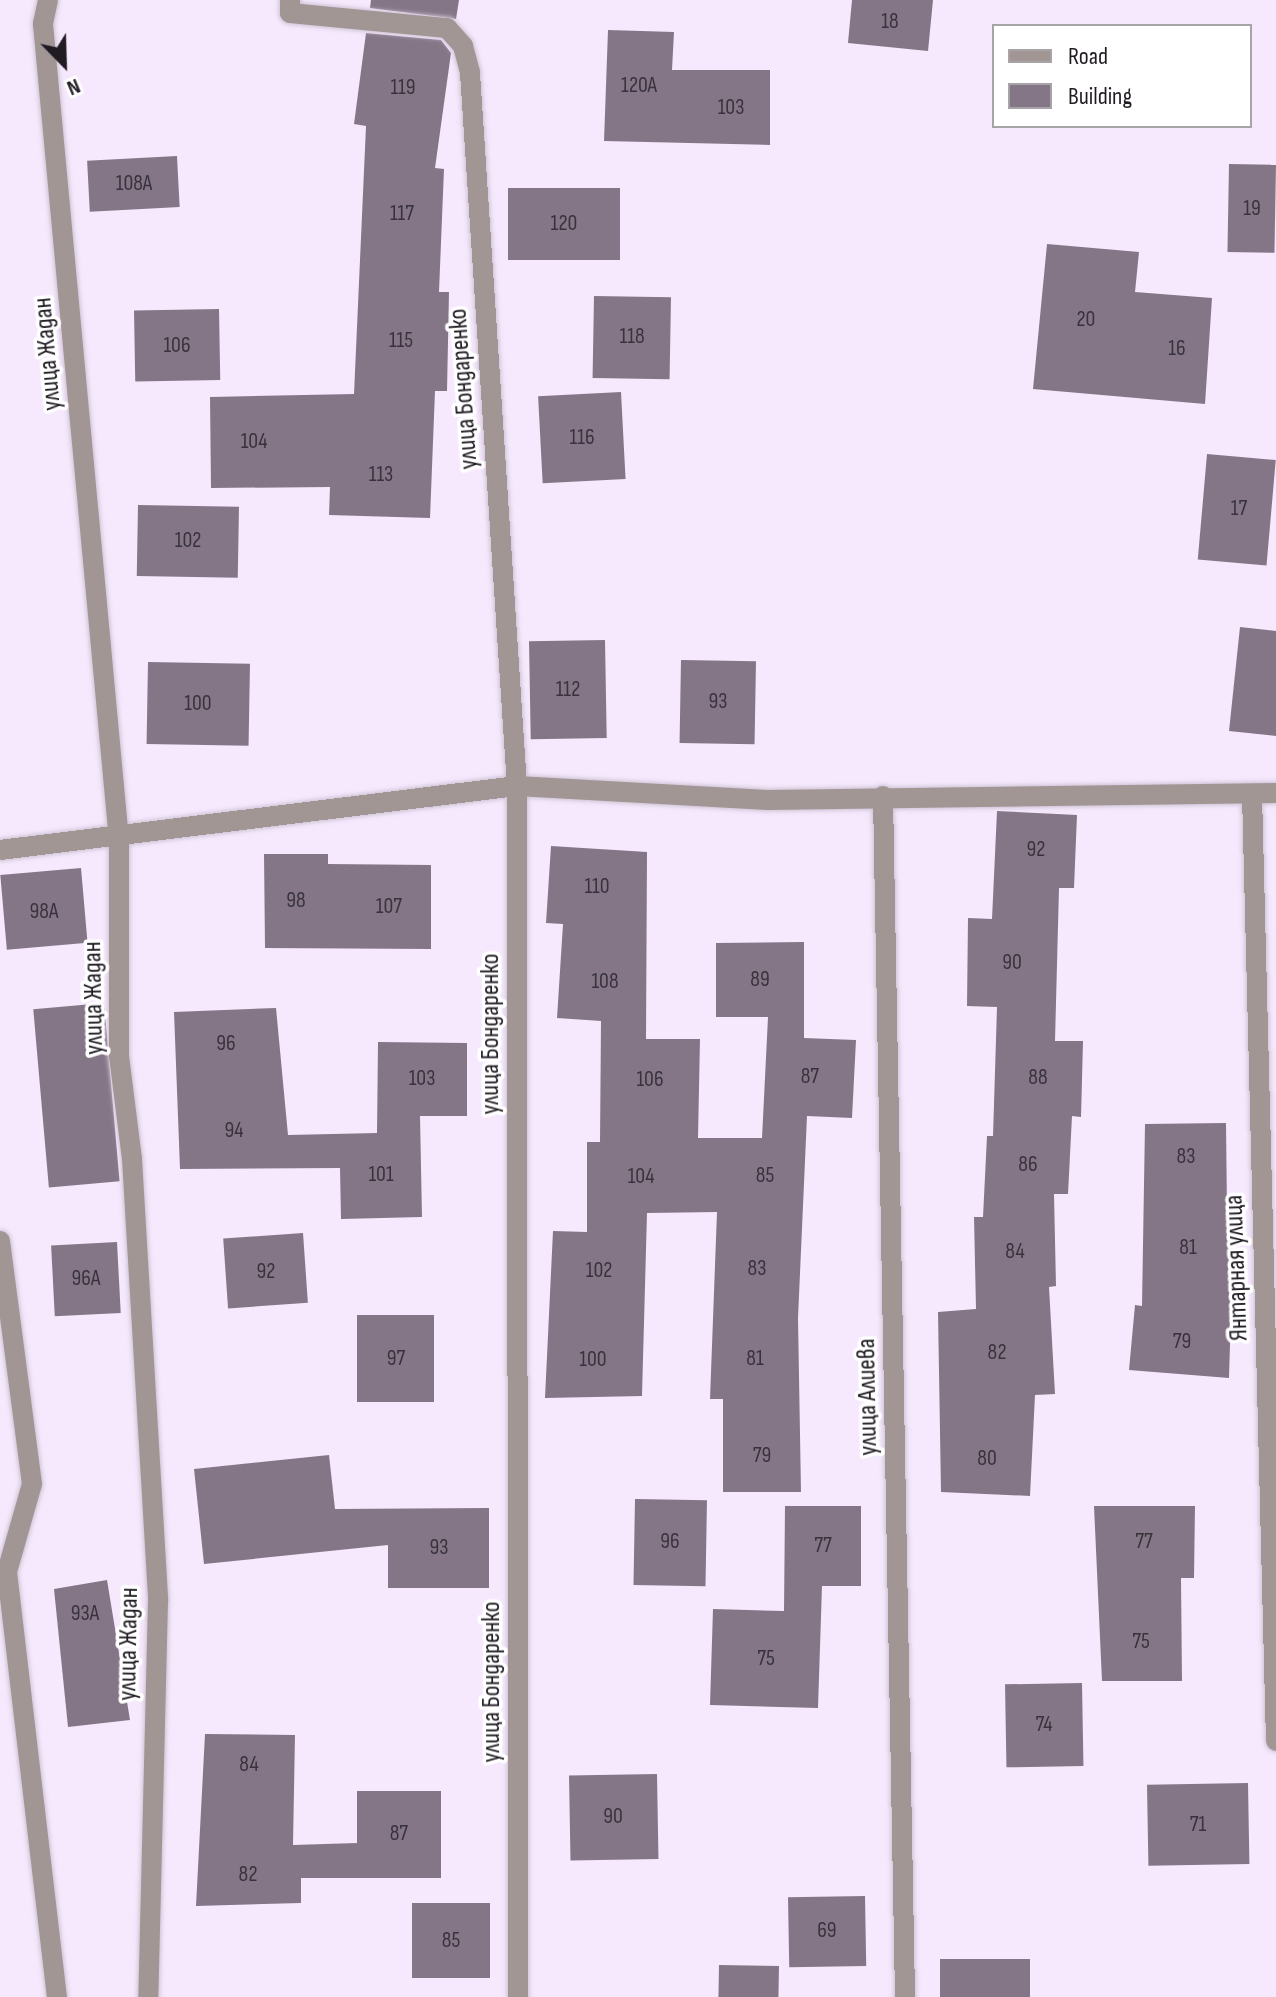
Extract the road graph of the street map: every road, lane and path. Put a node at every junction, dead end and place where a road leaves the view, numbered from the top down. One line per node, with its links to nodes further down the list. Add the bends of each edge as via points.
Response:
1 (48, 0): 7 (street, улица Жадан, via 43,24)
2 (290, 0): 3 (street, улица Бондаренко, via 290,13 447,28 463,46 470,73)
3 (517, 786): 6 (street, via 768,800); 7 (street); 13 (street, улица Бондаренко)
4 (1276, 793): 5 (street)
5 (1252, 794): 6 (street); 10 (street, Янтарная улица)
6 (883, 796): 14 (street, улица Алиева)
7 (119, 840): 8 (street); 12 (street, улица Жадан, via 119,1056 158,1601)
8 (0, 850)
9 (0, 1241): 11 (street, via 32,1484 7,1572)
10 (1276, 1741)
11 (57, 1997)
12 (148, 1997)
13 (518, 1997)
14 (905, 1997)

